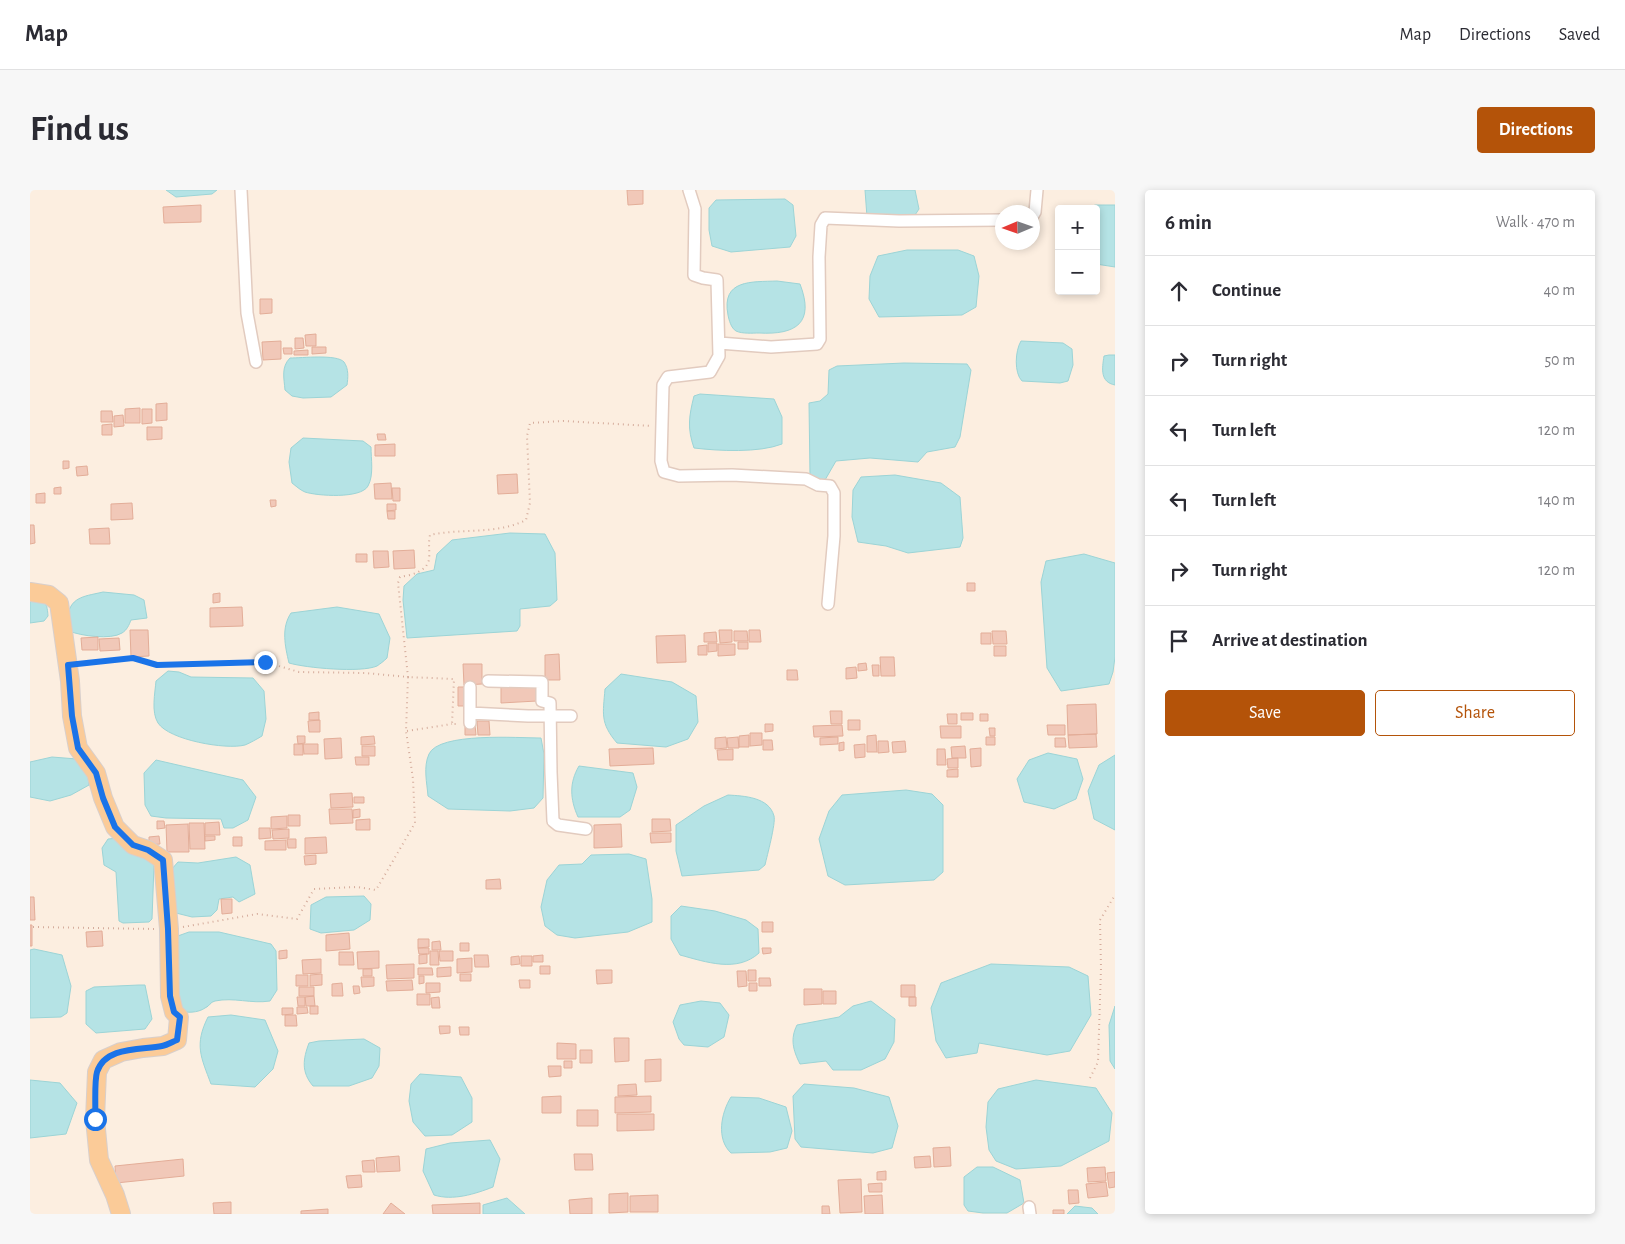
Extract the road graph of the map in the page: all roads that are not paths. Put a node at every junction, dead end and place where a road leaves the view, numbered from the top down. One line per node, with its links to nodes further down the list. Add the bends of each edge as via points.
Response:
1 (241, 190): 7 (street, via 248,313)
2 (689, 190): 6 (street, via 695,209 694,275 717,280)
3 (1037, 190): 4 (street)
4 (1036, 205)
5 (995, 220): 6 (street, via 825,218 821,225 820,339 817,344 771,347)
6 (719, 344): 9 (street, via 719,356 710,372 668,377 663,385 661,461 664,472 680,476 806,479 830,486 834,493 834,536)
7 (256, 362)
8 (30, 592): 15 (main road, via 49,595 59,603 78,748 96,773 115,827 133,845 163,860 170,996 174,1012 180,1017 177,1040 163,1046 121,1052 104,1060 97,1072 95,1119 99,1160)
9 (828, 604)
10 (488, 681): 12 (street, via 542,682 542,701 550,704)
11 (470, 687): 12 (street, via 470,718)
12 (551, 716): 13 (street); 14 (street, via 553,821 558,825)
13 (571, 716)
14 (586, 829)
15 (121, 1214)

